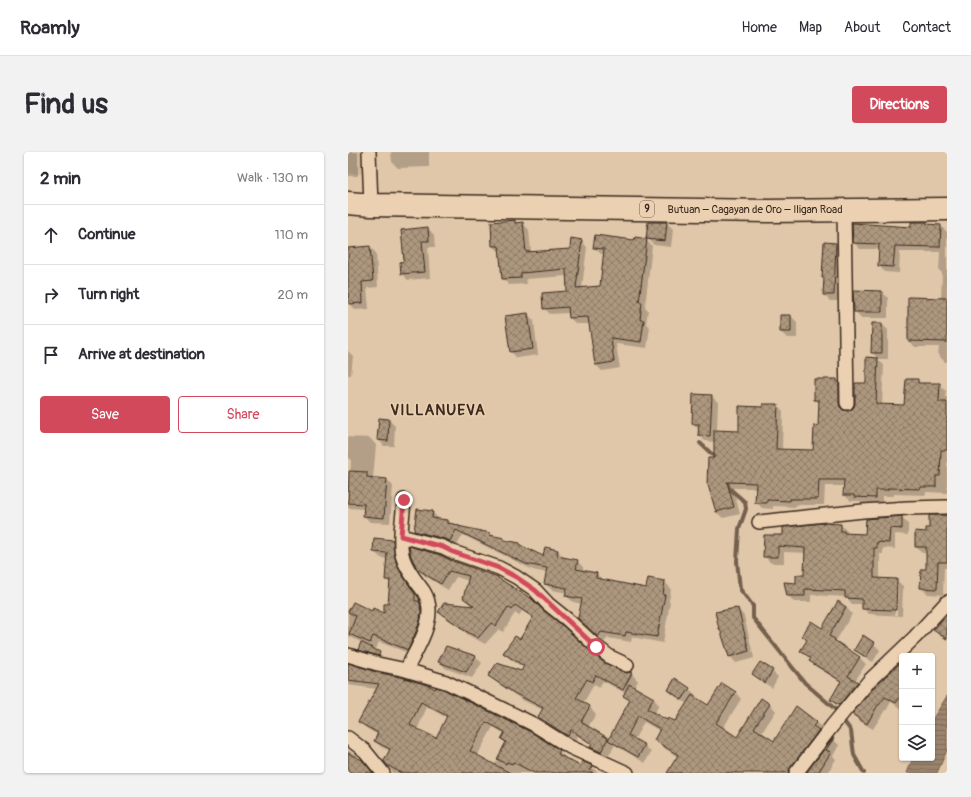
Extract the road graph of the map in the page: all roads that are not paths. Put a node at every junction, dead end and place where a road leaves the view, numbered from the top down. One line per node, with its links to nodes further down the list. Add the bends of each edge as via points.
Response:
1 (369, 152): 3 (street)
2 (348, 203): 3 (highway, Butuan – Cagayan de Oro – Iligan Road / 9)
3 (371, 204): 5 (highway, Butuan – Cagayan de Oro – Iligan Road / 9)
4 (947, 209): 5 (highway, Butuan – Cagayan de Oro – Iligan Road / 9)
5 (844, 210): 6 (street)
6 (847, 403)
7 (404, 500): 10 (street)
8 (947, 507): 9 (street, via 863,511)
9 (759, 522)
10 (401, 536): 13 (street, via 443,547 516,577 535,590 596,647); 14 (street, via 404,560 425,594 430,613 422,639)
11 (947, 602): 18 (street, via 869,681)
12 (348, 654): 14 (street)
13 (627, 666)
14 (406, 670): 17 (street, via 446,682 533,724 570,747)
15 (348, 738): 16 (street, via 365,751)
16 (383, 773)
17 (627, 773)
18 (796, 773)

